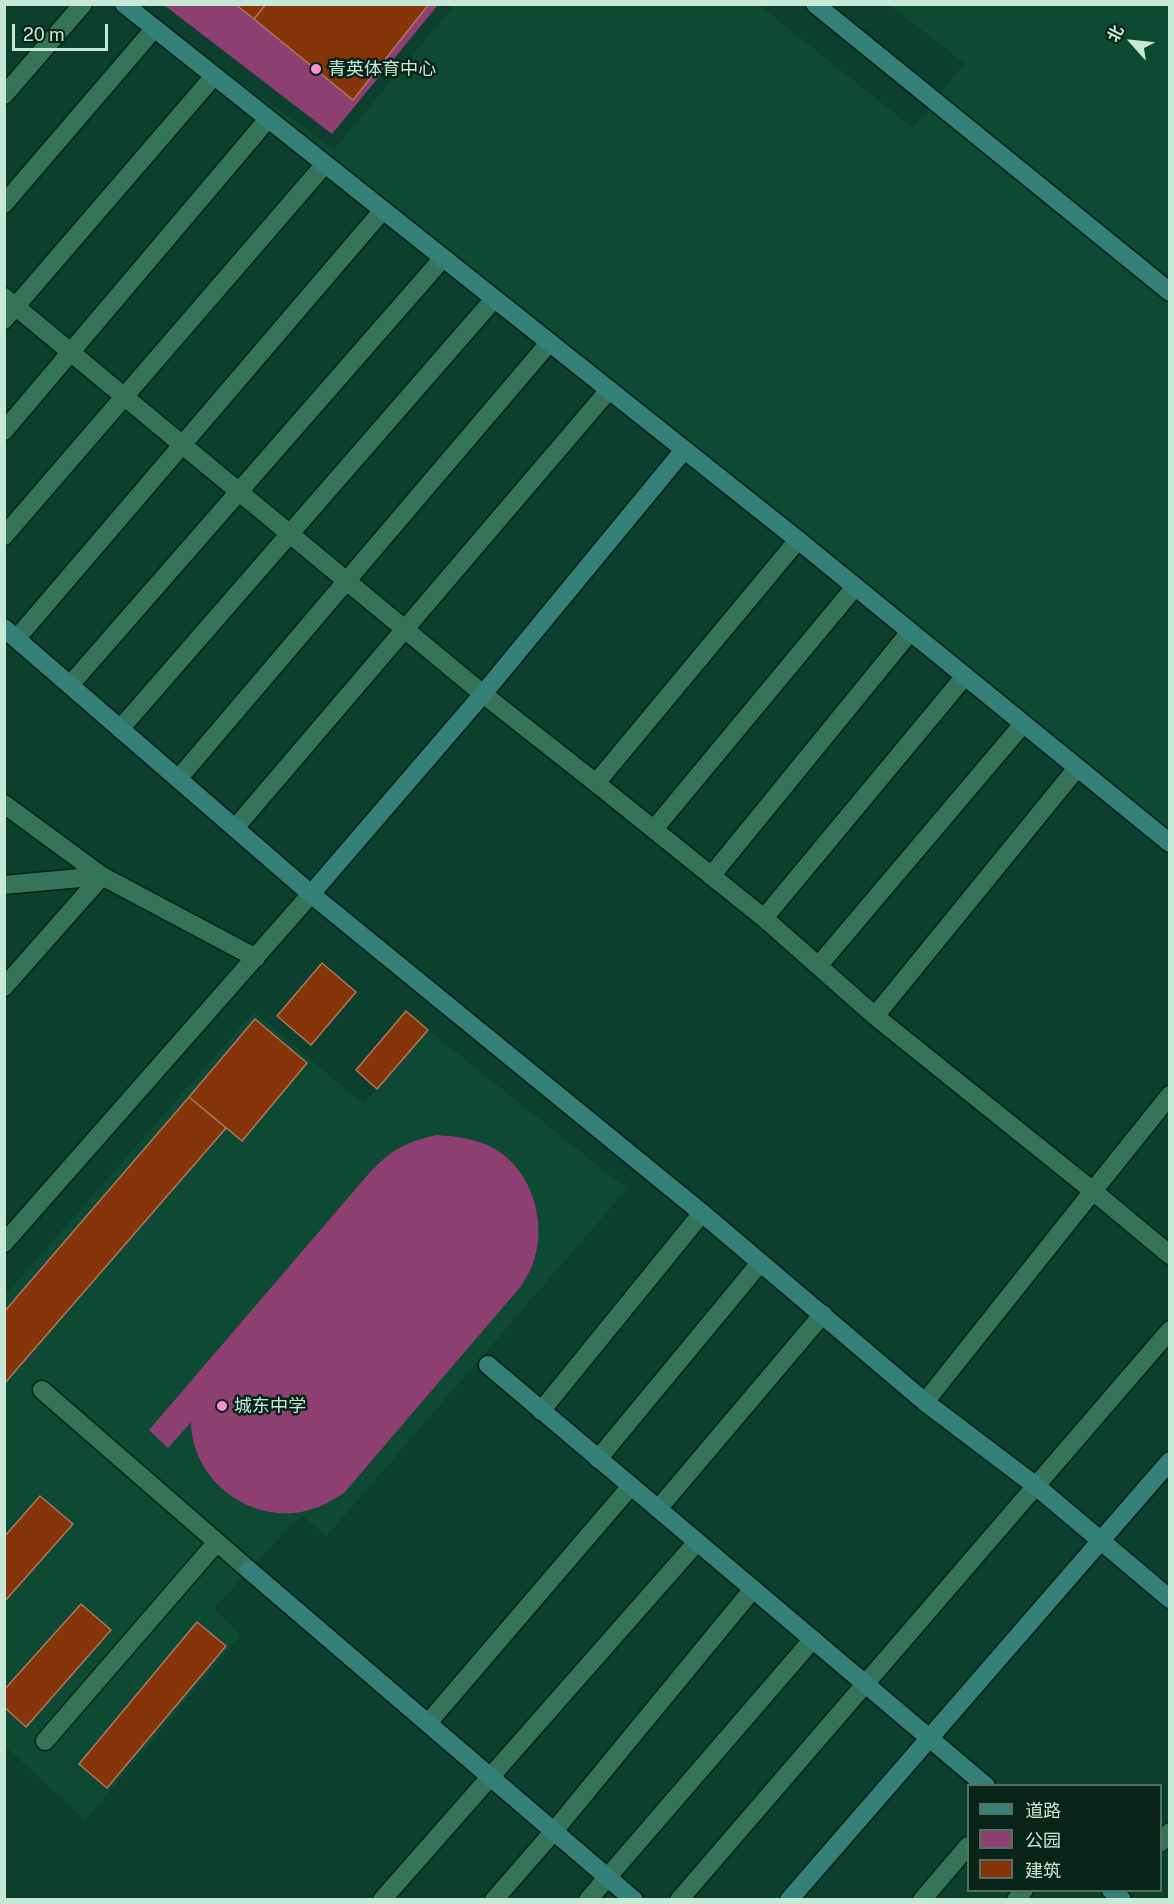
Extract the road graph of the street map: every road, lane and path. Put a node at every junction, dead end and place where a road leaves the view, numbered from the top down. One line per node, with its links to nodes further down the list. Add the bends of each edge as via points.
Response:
1 (83, 4): 6 (street)
2 (124, 4): 4 (street)
3 (816, 4): 12 (street)
4 (154, 29): 5 (street); 9 (street)
5 (214, 76): 7 (street); 14 (street)
6 (4, 95)
7 (268, 120): 8 (street); 16 (street)
8 (325, 164): 10 (street); 18 (street)
9 (4, 204)
10 (382, 210): 11 (street); 20 (street)
11 (443, 258): 13 (street); 22 (street)
12 (1170, 292)
13 (494, 299): 15 (street); 23 (street)
14 (8, 308): 16 (street)
15 (549, 343): 17 (street); 26 (street)
16 (71, 352): 18 (street); 19 (street)
17 (609, 390): 21 (street); 28 (street)
18 (124, 397): 20 (street); 24 (street)
19 (4, 431)
20 (182, 445): 22 (street); 30 (street)
21 (684, 450): 25 (street); 33 (street)
22 (239, 492): 23 (street); 32 (street)
23 (290, 534): 26 (street); 35 (street)
24 (4, 536)
25 (798, 540): 27 (street); 38 (street)
26 (346, 581): 28 (street); 37 (street)
27 (855, 587): 29 (street); 41 (street)
28 (405, 629): 33 (street); 40 (street)
29 (910, 632): 31 (street); 44 (street)
30 (11, 633): 32 (street)
31 (965, 676): 34 (street); 47 (street)
32 (70, 685): 35 (street)
33 (483, 694): 38 (street); 46 (street)
34 (1023, 724): 36 (street); 49 (street)
35 (120, 729): 37 (street)
36 (1077, 768): 42 (street); 51 (street)
37 (178, 779): 40 (street)
38 (596, 783): 41 (street)
39 (4, 804): 43 (street)
40 (235, 828): 46 (street)
41 (654, 829): 44 (street)
42 (1170, 843)
43 (102, 876): 45 (street); 48 (street); 50 (street)
44 (711, 876): 47 (street)
45 (4, 885)
46 (311, 894): 48 (street); 54 (street)
47 (764, 918): 49 (street)
48 (256, 958): 55 (street)
49 (819, 965): 51 (street)
50 (4, 987)
51 (876, 1016): 53 (street)
52 (1170, 1095): 53 (street)
53 (1093, 1191): 56 (street); 62 (street)
54 (702, 1213): 57 (street); 63 (street)
55 (4, 1243)
56 (1170, 1255)
57 (760, 1263): 58 (street); 64 (street)
58 (823, 1314): 62 (street); 68 (street)
59 (1170, 1330): 67 (street)
60 (488, 1365): 63 (street)
61 (42, 1390): 70 (street)
62 (925, 1402): 67 (street)
63 (541, 1411): 64 (street)
64 (598, 1459): 66 (street)
65 (1170, 1461): 69 (street)
66 (631, 1486): 68 (street); 76 (street)
67 (1036, 1486): 69 (street); 75 (street)
68 (658, 1509): 71 (street)
69 (1100, 1541): 73 (street); 77 (street)
70 (217, 1542): 76 (street); 78 (street)
71 (697, 1542): 72 (street); 79 (street)
72 (753, 1589): 74 (street); 81 (street)
73 (1170, 1599)
74 (813, 1639): 75 (street); 83 (street)
75 (865, 1684): 77 (street); 88 (street)
76 (428, 1723): 79 (street)
77 (929, 1738): 80 (street); 89 (street)
78 (45, 1741)
79 (489, 1776): 81 (street); 84 (street)
80 (986, 1784)
81 (554, 1831): 83 (street); 85 (street)
82 (967, 1848): 90 (street)
83 (607, 1877): 86 (street); 87 (street)
84 (382, 1899)
85 (494, 1899)
86 (588, 1899)
87 (634, 1899)
88 (679, 1899)
89 (789, 1899)
90 (922, 1899)

